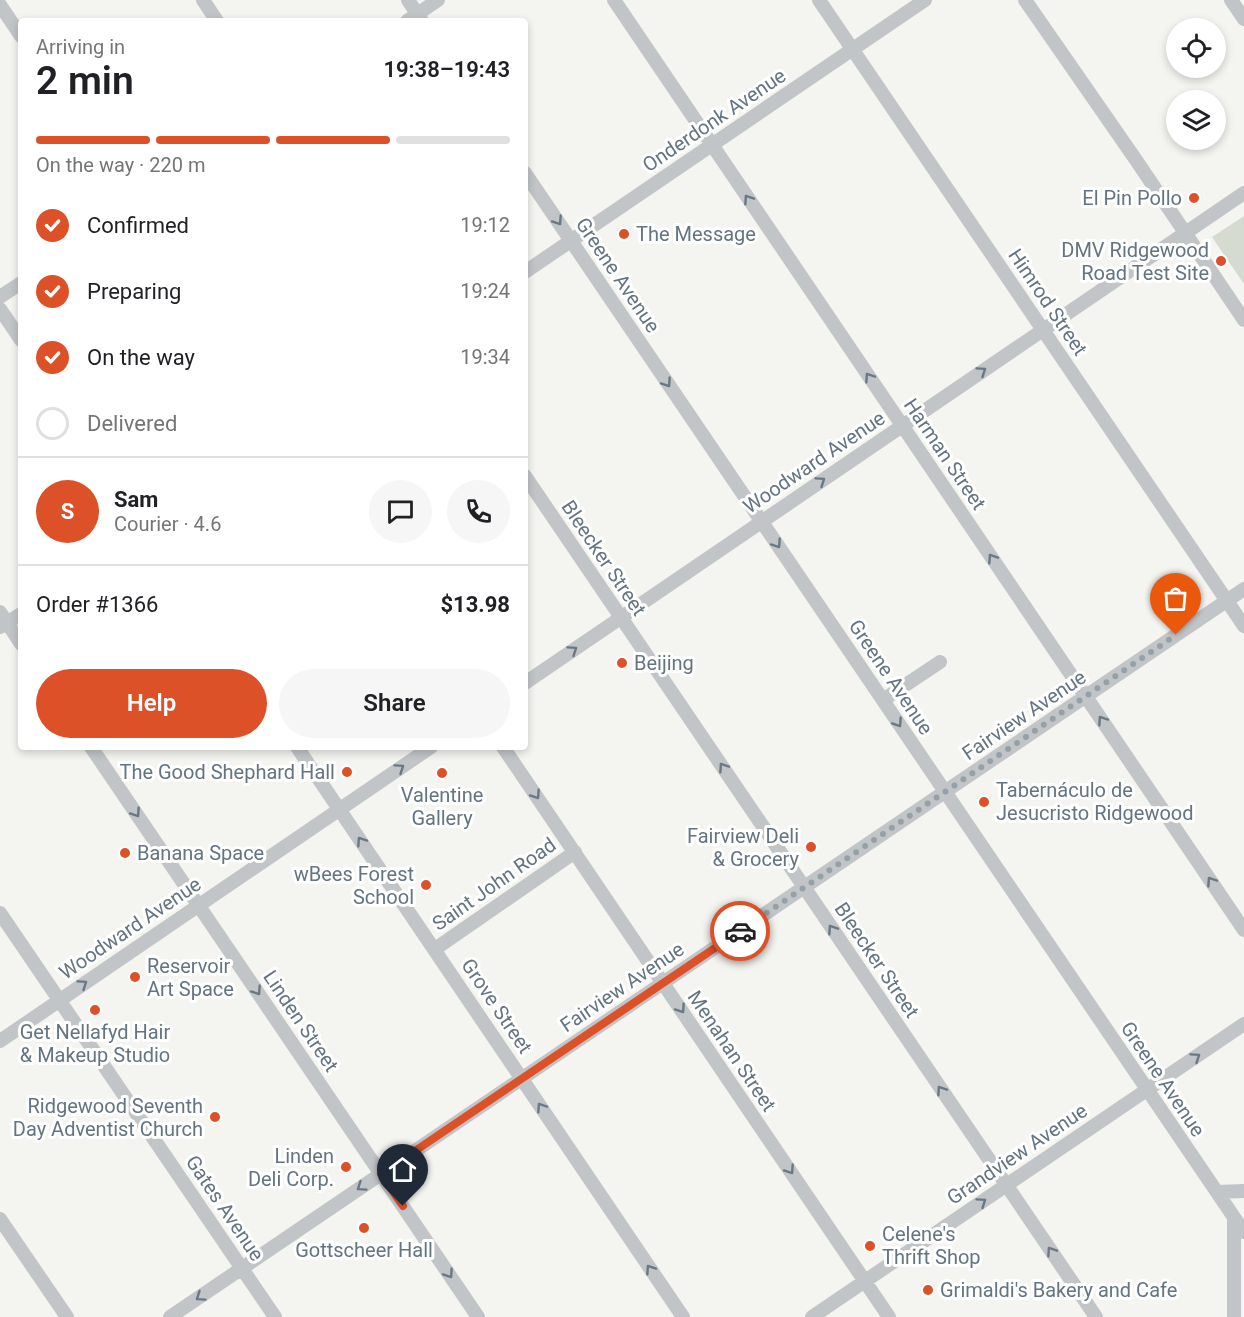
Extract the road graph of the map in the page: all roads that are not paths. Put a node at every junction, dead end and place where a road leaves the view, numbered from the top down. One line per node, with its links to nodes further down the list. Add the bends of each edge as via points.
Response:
1 (203, 0): 10 (street)
2 (408, 0): 11 (street)
3 (438, 0): 12 (street)
4 (614, 0): 16 (street, Harman Street)
5 (819, 0): 15 (street, Himrod Street)
6 (925, 0): 15 (street, Onderdonk Avenue)
7 (1025, 0): 19 (street)
8 (1231, 0): 13 (street)
9 (0, 5): 14 (street)
10 (215, 18)
11 (415, 18)
12 (416, 18)
13 (1244, 19)
14 (18, 32)
15 (853, 49): 16 (street, Onderdonk Avenue); 26 (street, Himrod Street)
16 (712, 145): 20 (street, Onderdonk Avenue); 28 (street, Harman Street, one-way to 16)
17 (528, 177): 20 (street, Greene Avenue, one-way to 20)
18 (1244, 194): 19 (street, Woodward Avenue)
19 (1185, 233): 25 (street); 26 (street, Woodward Avenue)
20 (571, 240): 21 (street, Onderdonk Avenue); 30 (street, Greene Avenue, one-way to 30)
21 (528, 270)
22 (18, 285): 23 (street)
23 (0, 297)
24 (0, 309): 27 (street)
25 (1244, 320)
26 (1043, 330): 28 (street, Woodward Avenue, one-way to 26); 32 (street, Himrod Street)
27 (18, 336)
28 (902, 426): 30 (street, Woodward Avenue, one-way to 28); 40 (street, Harman Street, one-way to 28)
29 (528, 480): 34 (street, Bleecker Street)
30 (762, 522): 34 (street, Woodward Avenue); 41 (street, Greene Avenue, one-way to 41)
31 (1244, 589): 32 (street, Fairview Avenue)
32 (1227, 601): 36 (street, Himrod Street); 40 (street, Fairview Avenue)
33 (18, 615): 35 (street)
34 (621, 617): 39 (street, Woodward Avenue, one-way to 34); 49 (street, Bleecker Street, one-way to 34)
35 (2, 621): 37 (street)
36 (1244, 626)
37 (18, 640)
38 (940, 662): 41 (street)
39 (528, 681)
40 (1086, 696): 46 (street, Fairview Avenue); 52 (street, Harman Street, one-way to 40)
41 (883, 700): 46 (street, Greene Avenue, one-way to 46)
42 (93, 750): 50 (street, Linden Street, one-way to 50)
43 (299, 750): 47 (street, Grove Street)
44 (427, 750): 47 (street, Woodward Avenue, one-way to 44)
45 (505, 750): 48 (street, Menahan Street, one-way to 48)
46 (946, 792): 49 (street, Fairview Avenue); 59 (street, Greene Avenue)
47 (339, 809): 50 (street, Woodward Avenue); 53 (street, Grove Street, one-way to 47)
48 (575, 852): 53 (street, Saint John Road); 54 (street, Menahan Street)
49 (804, 888): 54 (street, Fairview Avenue); 61 (street, Bleecker Street, one-way to 49)
50 (198, 905): 55 (street, Woodward Avenue, one-way to 50); 60 (street, Linden Street, one-way to 60)
51 (0, 913): 55 (street, Gates Avenue)
52 (1244, 930)
53 (435, 949): 58 (street, Grove Street)
54 (663, 983): 58 (street, Fairview Avenue); 68 (street, Menahan Street, one-way to 68)
55 (60, 1000): 57 (street, Woodward Avenue); 67 (street, Gates Avenue)
56 (1244, 1024): 59 (street, Grandview Avenue, one-way to 56)
57 (0, 1041)
58 (522, 1078): 60 (street, Fairview Avenue); 73 (street, Grove Street, one-way to 58)
59 (1147, 1090): 61 (street, Grandview Avenue); 63 (street, Greene Avenue)
60 (381, 1174): 67 (street, Fairview Avenue, one-way to 67); 72 (street, Linden Street, one-way to 72)
61 (1006, 1185): 68 (street, Grandview Avenue, one-way to 61); 76 (street, Bleecker Street, one-way to 61)
62 (1244, 1191): 63 (street)
63 (1217, 1192): 64 (street, Greene Avenue)
64 (1234, 1218): 66 (street, Greene Avenue); 77 (street)
65 (0, 1219): 69 (street)
66 (1244, 1232)
67 (242, 1269): 70 (street, Fairview Avenue, one-way to 70); 71 (street, Gates Avenue)
68 (865, 1281): 74 (street, Grandview Avenue); 75 (street, Menahan Street)
69 (67, 1317)
70 (170, 1317)
71 (275, 1317)
72 (478, 1317)
73 (683, 1317)
74 (812, 1317)
75 (889, 1317)
76 (1096, 1317)
77 (1234, 1317)

